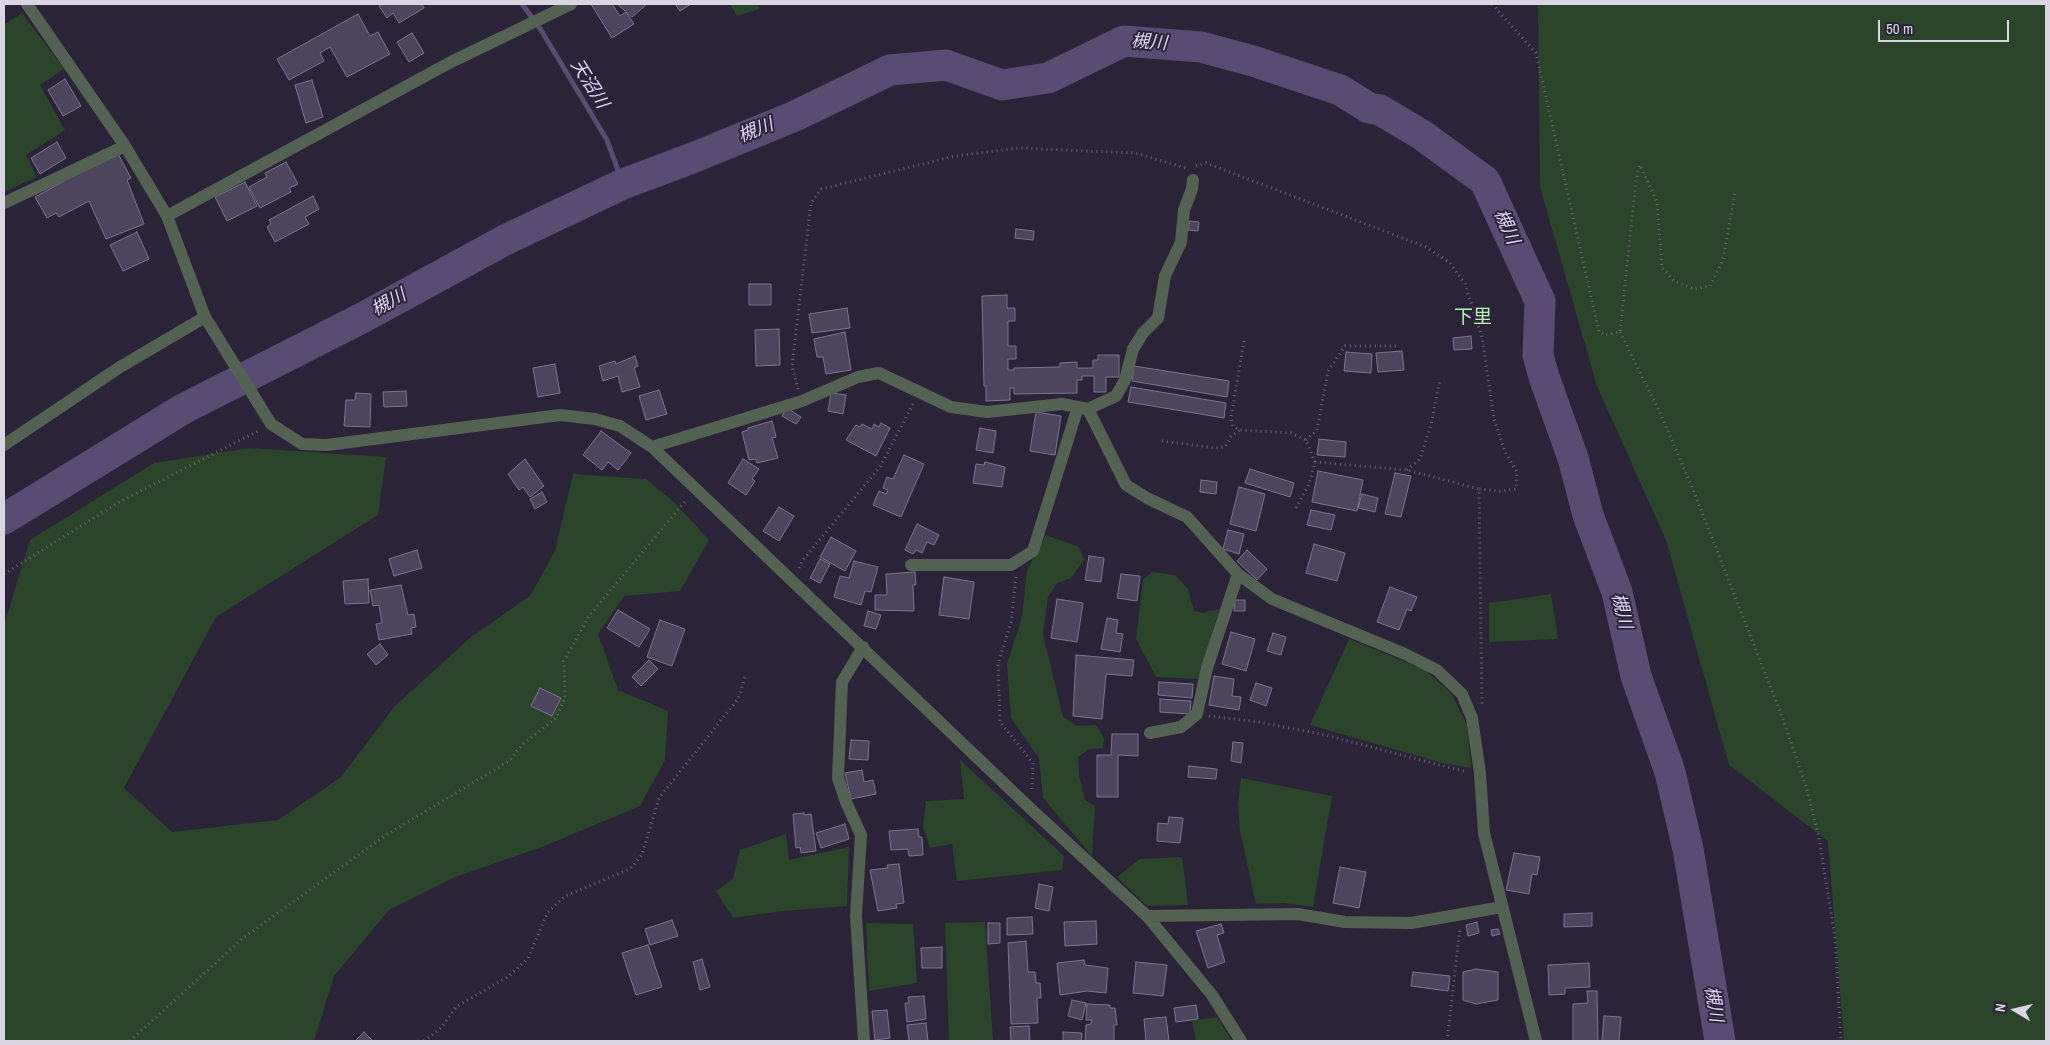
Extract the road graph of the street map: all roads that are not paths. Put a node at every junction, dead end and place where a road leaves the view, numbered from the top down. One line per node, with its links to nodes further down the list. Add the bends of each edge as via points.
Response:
1 (26, 4): 3 (street)
2 (571, 4): 6 (street, via 451,62)
3 (125, 146): 5 (street); 6 (street)
4 (1190, 174): 8 (street, via 1192,189 1184,210 1181,242 1165,276 1158,318 1133,349 1125,380 1116,396)
5 (4, 203)
6 (168, 216): 7 (street)
7 (208, 321): 9 (street, via 120,367); 10 (street, via 270,421 302,444 327,445 560,415 620,426)
8 (1083, 408): 10 (street, via 1062,404 987,412 952,407 879,374 858,377 802,401); 11 (street, via 1033,551 1011,565); 12 (street, via 1126,485 1187,517)
9 (4, 445)
10 (652, 447): 13 (street)
11 (910, 565)
12 (1238, 574): 14 (street, via 1207,668 1197,714 1181,728); 15 (street, via 1272,599 1437,670 1462,694 1472,718 1484,833)
13 (862, 647): 16 (street); 17 (street, via 842,682 838,778 861,835 856,916)
14 (1150, 733)
15 (1502, 907): 16 (street, via 1411,923 1345,922 1298,914); 19 (street)
16 (1147, 916): 18 (street, via 1212,995)
17 (864, 1041)
18 (1241, 1041)
19 (1536, 1041)

